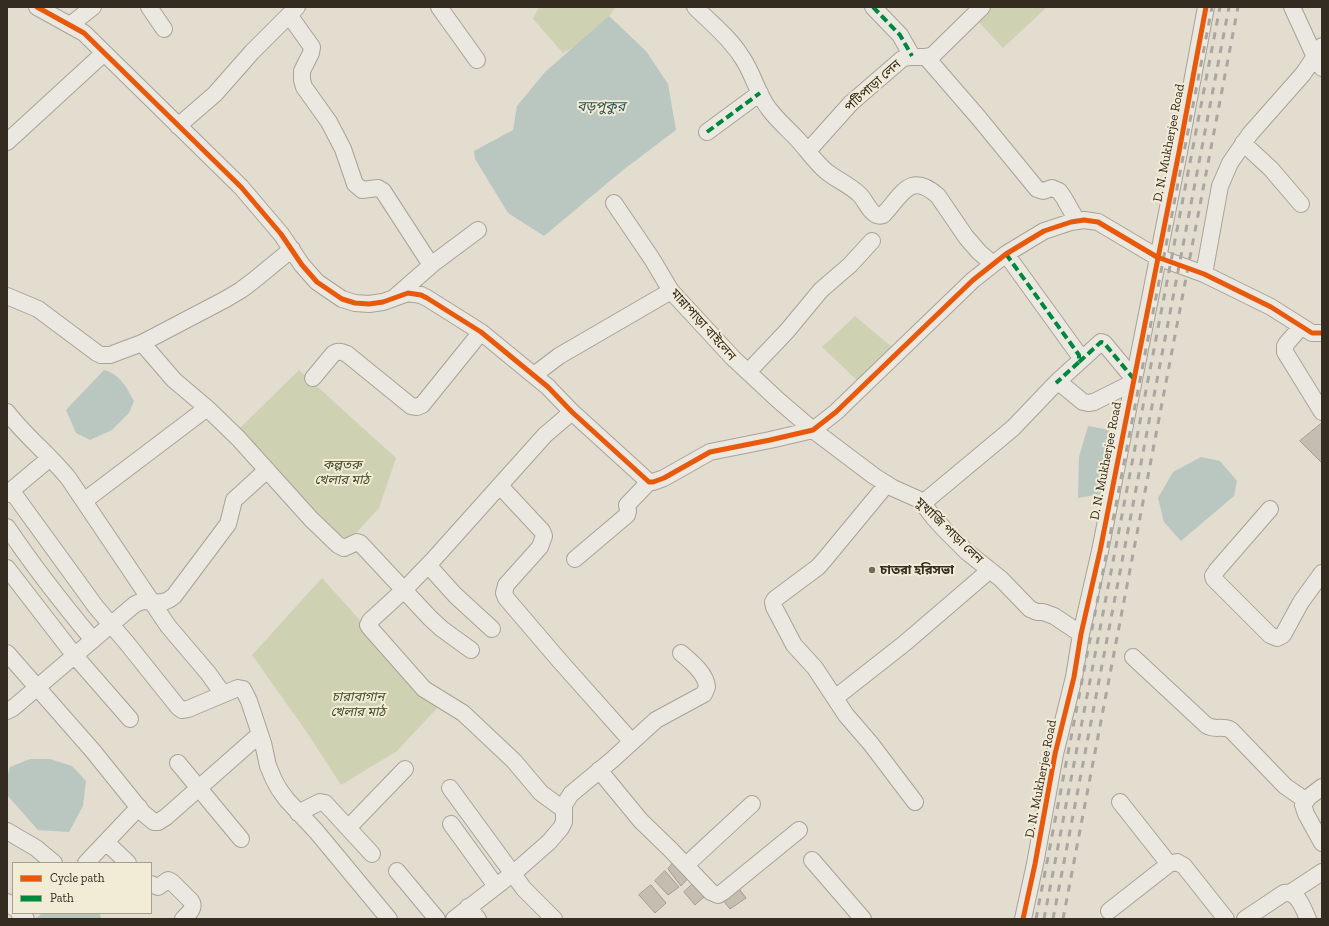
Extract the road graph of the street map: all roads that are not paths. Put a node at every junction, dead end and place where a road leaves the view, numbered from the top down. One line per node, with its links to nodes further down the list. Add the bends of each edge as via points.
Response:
1 (37, 7): 11 (street)
2 (93, 7): 11 (street)
3 (149, 7): 12 (street)
4 (439, 7): 16 (street)
5 (695, 7): 17 (street, via 742,55)
6 (873, 7): 14 (street)
7 (982, 7): 14 (street, পটিপাড়া লেন, via 933,55)
8 (1206, 7): 30 (street, D. N. Mukherjee Road)
9 (1292, 7): 15 (street)
10 (293, 11): 18 (street, via 215,94); 32 (street, via 312,47 302,71 304,89 323,112 336,135 355,184 362,190 378,188 382,191)
11 (70, 25): 13 (street, via 84,33)
12 (164, 29)
13 (104, 53): 18 (street); 20 (street)
14 (919, 57): 22 (street, পটিপাড়া লেন, via 902,59 851,103); 25 (street, via 978,116 1038,189 1055,189 1064,198)
15 (1320, 57): 21 (street)
16 (477, 60)
17 (760, 93): 19 (street); 22 (street, via 768,108)
18 (178, 126): 28 (street, via 240,187)
19 (707, 132)
20 (7, 142)
21 (1244, 143): 24 (street); 33 (street, via 1230,163 1220,186)
22 (808, 151): 31 (street, via 819,165 859,194 873,212 880,216 907,188 920,186 932,190 972,244)
23 (614, 203): 34 (street, মান্নাপাড়া বাইলেন)
24 (1301, 204)
25 (1077, 221): 29 (street, via 1044,232); 30 (street, via 1098,222)
26 (478, 230): 32 (street)
27 (872, 241): 42 (street, via 850,265 824,287)
28 (292, 249): 35 (street, via 317,282 342,299 369,304); 40 (street, via 241,290)
29 (1006, 254): 31 (street); 41 (street, via 1079,355)
30 (1157, 258): 33 (street); 45 (street, D. N. Mukherjee Road)
31 (993, 264): 51 (street, via 962,288 836,412)
32 (431, 265): 35 (street)
33 (1204, 274): 37 (street, via 1271,307)
34 (671, 291): 42 (street, মান্নাপাড়া বাইলেন); 43 (street, via 559,356)
35 (394, 298): 38 (street, via 408,293 421,295)
36 (9, 300): 40 (street, via 38,309 101,355 110,355)
37 (1301, 327): 39 (street, via 1312,333); 50 (street, via 1285,346 1285,352)
38 (481, 332): 43 (street); 44 (street, via 417,408 342,352 333,354)
39 (1322, 333)
40 (142, 343): 47 (street, via 174,380)
41 (1079, 362): 45 (street, via 1098,344 1104,342); 46 (street)
42 (748, 372): 51 (street, মান্নাপাড়া বাইলেন)
43 (534, 375): 49 (street)
44 (313, 378)
45 (1133, 380): 46 (street, via 1088,403); 71 (street, D. N. Mukherjee Road)
46 (1056, 382): 59 (street, via 1013,428)
47 (207, 408): 53 (street); 58 (street)
48 (7, 412): 52 (street)
49 (572, 412): 54 (street); 56 (street, via 545,435)
50 (1322, 412)
51 (813, 430): 54 (street, via 710,452 664,478); 55 (street, মুখার্জি পাড়া লেন)
52 (50, 458): 57 (street); 58 (street)
53 (267, 470): 67 (street, via 310,519 338,545 344,548 360,543); 68 (street, via 234,500 228,524 174,596 160,604)
54 (649, 482): 62 (street, via 627,505 627,515)
55 (887, 484): 59 (street, মুখার্জি পাড়া লেন); 80 (street, via 821,563 773,602 791,640 815,668)
56 (500, 486): 63 (street); 84 (street, via 544,536 540,547 506,585 506,598)
57 (9, 492): 69 (street)
58 (84, 501): 68 (street)
59 (923, 503): 65 (street, মুখার্জি পাড়া লেন, via 940,526)
60 (1270, 509): 66 (street, via 1217,570 1214,579 1270,635 1277,638 1283,635 1301,602)
61 (7, 527): 72 (street, via 35,569)
62 (575, 559)
63 (428, 565): 67 (street); 70 (street, via 455,595)
64 (7, 568): 76 (street)
65 (990, 570): 71 (street, মুখার্জি পাড়া লেন, via 1030,608 1054,616); 80 (street, via 905,643)
66 (1322, 573)
67 (405, 589): 73 (street, via 442,629); 96 (street, via 370,621 368,627 424,689 463,713 514,761 541,793)
68 (151, 602): 69 (street, via 137,603); 79 (street)
69 (111, 625): 72 (street); 79 (street, via 180,709 188,710)
70 (492, 629)
71 (1081, 634): 126 (street, D. N. Mukherjee Road)
72 (93, 640): 76 (street)
73 (471, 650)
74 (7, 653): 78 (street)
75 (680, 653): 84 (street, via 704,678 706,691 656,720)
76 (75, 656): 78 (street); 82 (street)
77 (1133, 657): 91 (street, via 1206,725 1214,729 1224,727 1231,730 1285,786)
78 (37, 688): 81 (street); 95 (street)
79 (223, 694): 83 (street, via 238,688 243,689)
80 (835, 698): 92 (street, via 849,720 871,744)
81 (7, 711)
82 (130, 719)
83 (260, 734): 89 (street); 97 (street, via 274,780)
84 (632, 742): 87 (street)
85 (178, 763): 89 (street)
86 (405, 769): 99 (street)
87 (600, 770): 96 (street, via 571,794); 111 (street, via 641,820)
88 (1322, 787): 91 (street)
89 (199, 788): 95 (street, via 158,822); 102 (street)
90 (450, 788): 114 (street)
91 (1305, 800): 104 (street, via 1304,809)
92 (915, 802)
93 (1120, 802): 110 (street)
94 (752, 804): 111 (street)
95 (139, 807): 103 (street)
96 (563, 809): 114 (street, via 564,822 561,828)
97 (298, 812): 99 (street, via 322,802 327,804); 121 (street)
98 (451, 824): 116 (street)
99 (348, 828): 105 (street)
100 (799, 830): 111 (street, via 718,895 711,892)
101 (7, 831): 107 (street, via 36,848)
102 (242, 839)
103 (106, 842): 108 (street); 109 (street)
104 (1322, 843)
105 (372, 854)
106 (812, 860): 125 (street)
107 (53, 862)
108 (87, 862)
109 (127, 862)
110 (1170, 864): 119 (street); 127 (street, via 1177,862 1184,866)
111 (686, 865)
112 (398, 871): 122 (street)
113 (1322, 872): 117 (street)
114 (513, 874): 116 (street); 124 (street, via 532,898)
115 (152, 884): 120 (street, via 158,887 168,880 191,901 192,908)
116 (496, 886): 118 (street)
117 (1290, 893): 128 (street, via 1284,893); 129 (street, via 1296,897)
118 (473, 913): 123 (street)
119 (1108, 916)
120 (183, 919)
121 (389, 919)
122 (437, 919)
123 (454, 919)
124 (554, 919)
125 (863, 919)
126 (1023, 919)
127 (1226, 919)
128 (1245, 919)
129 (1308, 919)

